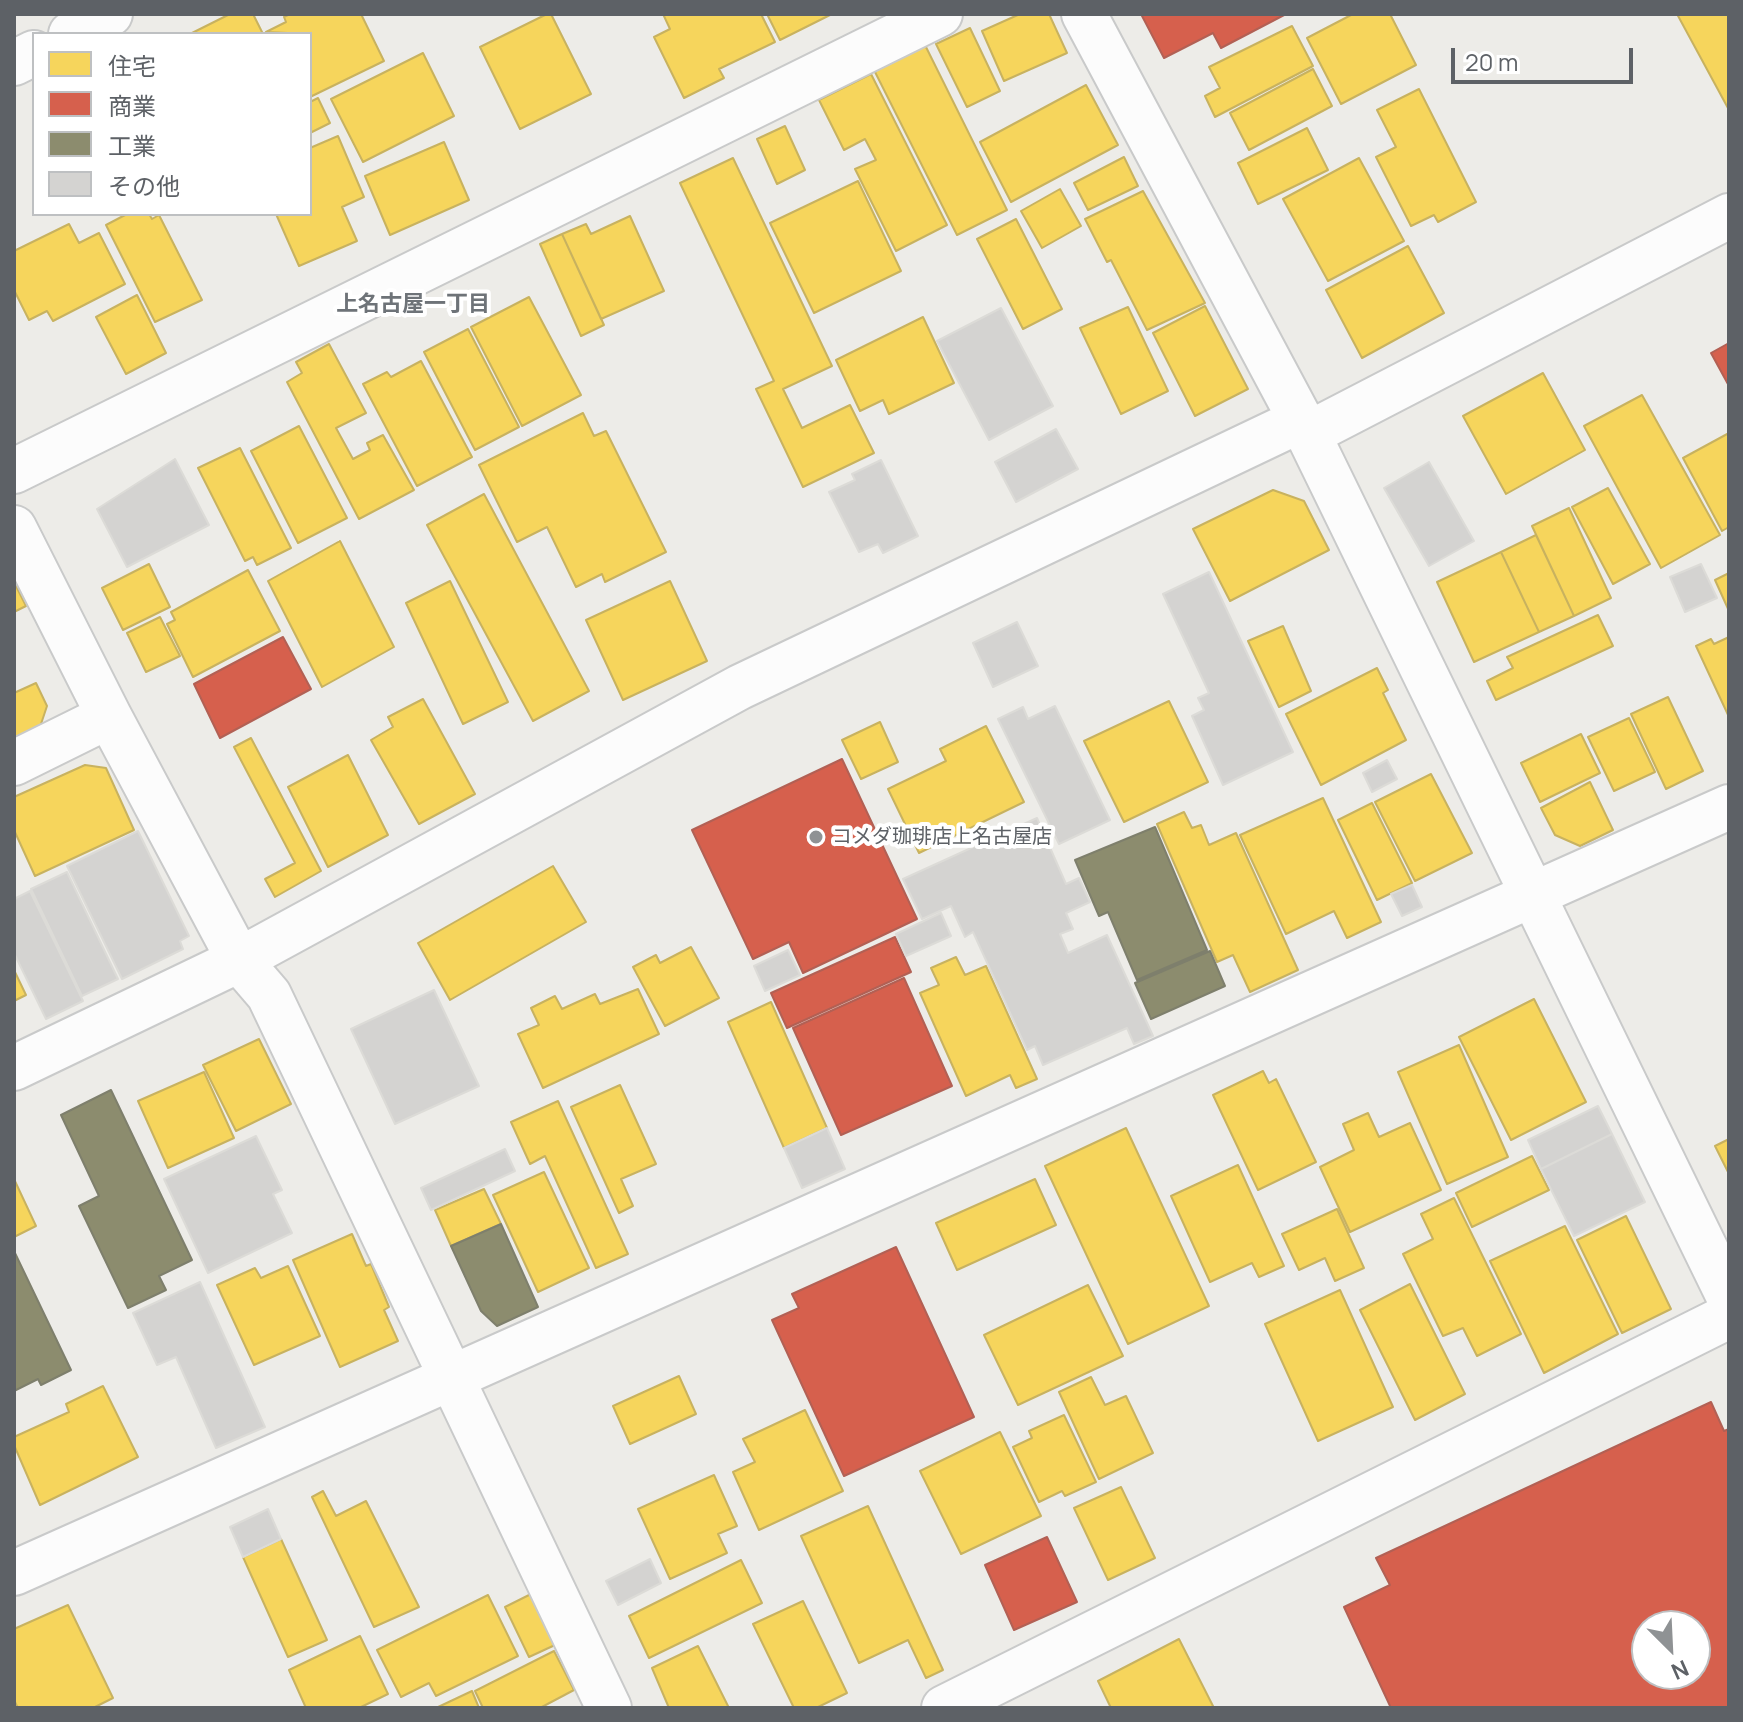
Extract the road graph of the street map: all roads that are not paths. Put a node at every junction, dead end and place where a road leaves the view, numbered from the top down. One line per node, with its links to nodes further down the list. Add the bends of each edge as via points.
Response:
1 (110, 14): 4 (street)
2 (940, 14): 9 (street)
3 (1084, 14): 8 (street)
4 (75, 32)
5 (32, 54): 6 (street)
6 (14, 63)
7 (1729, 216): 8 (street)
8 (1304, 427): 14 (street); 15 (street, via 740,687)
9 (14, 471)
10 (14, 528): 11 (street)
11 (109, 716): 12 (street); 15 (street)
12 (14, 763)
13 (1729, 807): 14 (street)
14 (1532, 896): 17 (street); 19 (street)
15 (239, 960): 16 (street); 19 (street, via 269,995)
16 (14, 1068)
17 (1729, 1297)
18 (1729, 1316): 22 (street)
19 (451, 1377): 20 (street); 21 (street)
20 (14, 1573)
21 (609, 1708)
22 (944, 1708)

